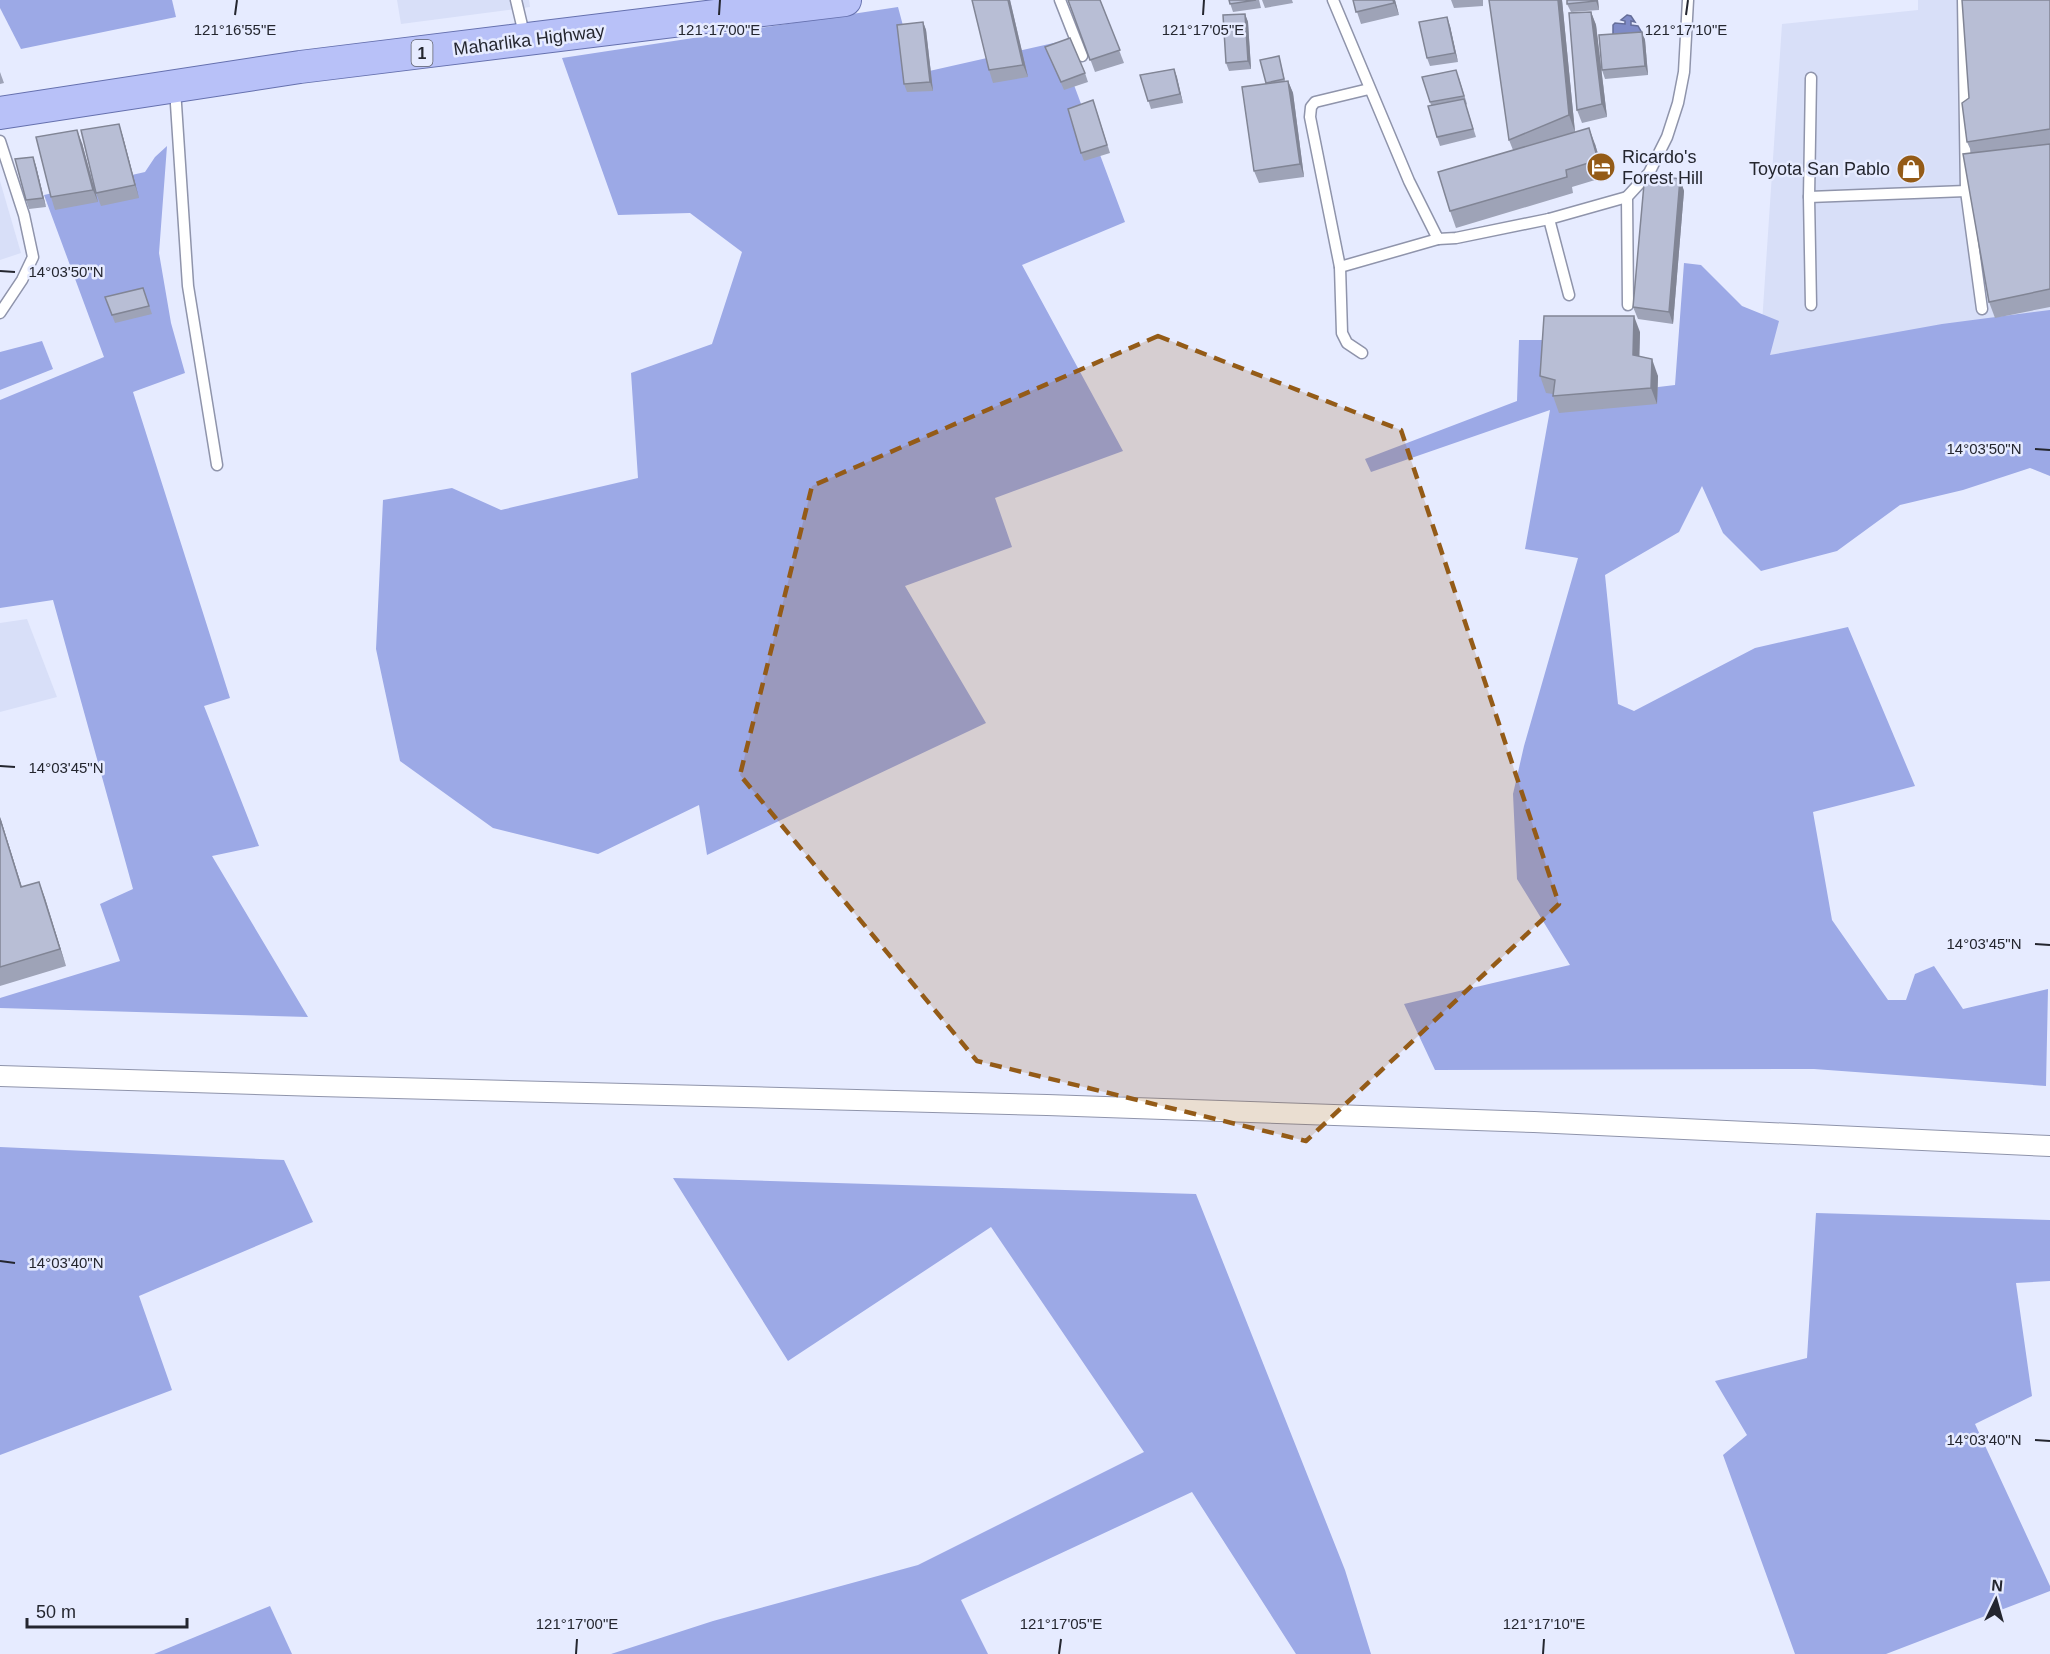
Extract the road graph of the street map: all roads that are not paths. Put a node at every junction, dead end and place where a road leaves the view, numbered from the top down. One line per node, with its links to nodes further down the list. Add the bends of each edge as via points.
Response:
1 (516, 0): 7 (lane)
2 (845, 0): 7 (main road, Maharlika Highway / 1)
3 (1060, 0): 8 (lane)
4 (1333, 0): 11 (lane)
5 (1688, 0): 15 (lane, via 1678,104 1649,173)
6 (1963, 0): 14 (lane)
7 (525, 41): 10 (main road, Maharlika Highway / 1)
8 (1082, 56)
9 (1811, 78): 16 (lane)
10 (174, 86): 12 (main road, Maharlika Highway / 1); 26 (lane, via 188,286)
11 (1369, 88): 18 (lane); 19 (lane, via 1315,102 1311,107)
12 (0, 113)
13 (0, 141): 24 (lane, via 33,257)
14 (1966, 191): 16 (lane); 23 (lane)
15 (1627, 197): 17 (lane); 21 (lane)
16 (1809, 197): 22 (lane)
17 (1549, 219): 18 (lane); 20 (lane)
18 (1438, 239): 19 (lane)
19 (1340, 267): 25 (lane, via 1342,333 1347,343)
20 (1569, 295)
21 (1628, 305)
22 (1811, 305)
23 (1982, 309)
24 (0, 313)
25 (1362, 353)
26 (217, 465)
27 (0, 1076): 28 (street, via 1059,1105)
28 (2050, 1146)

